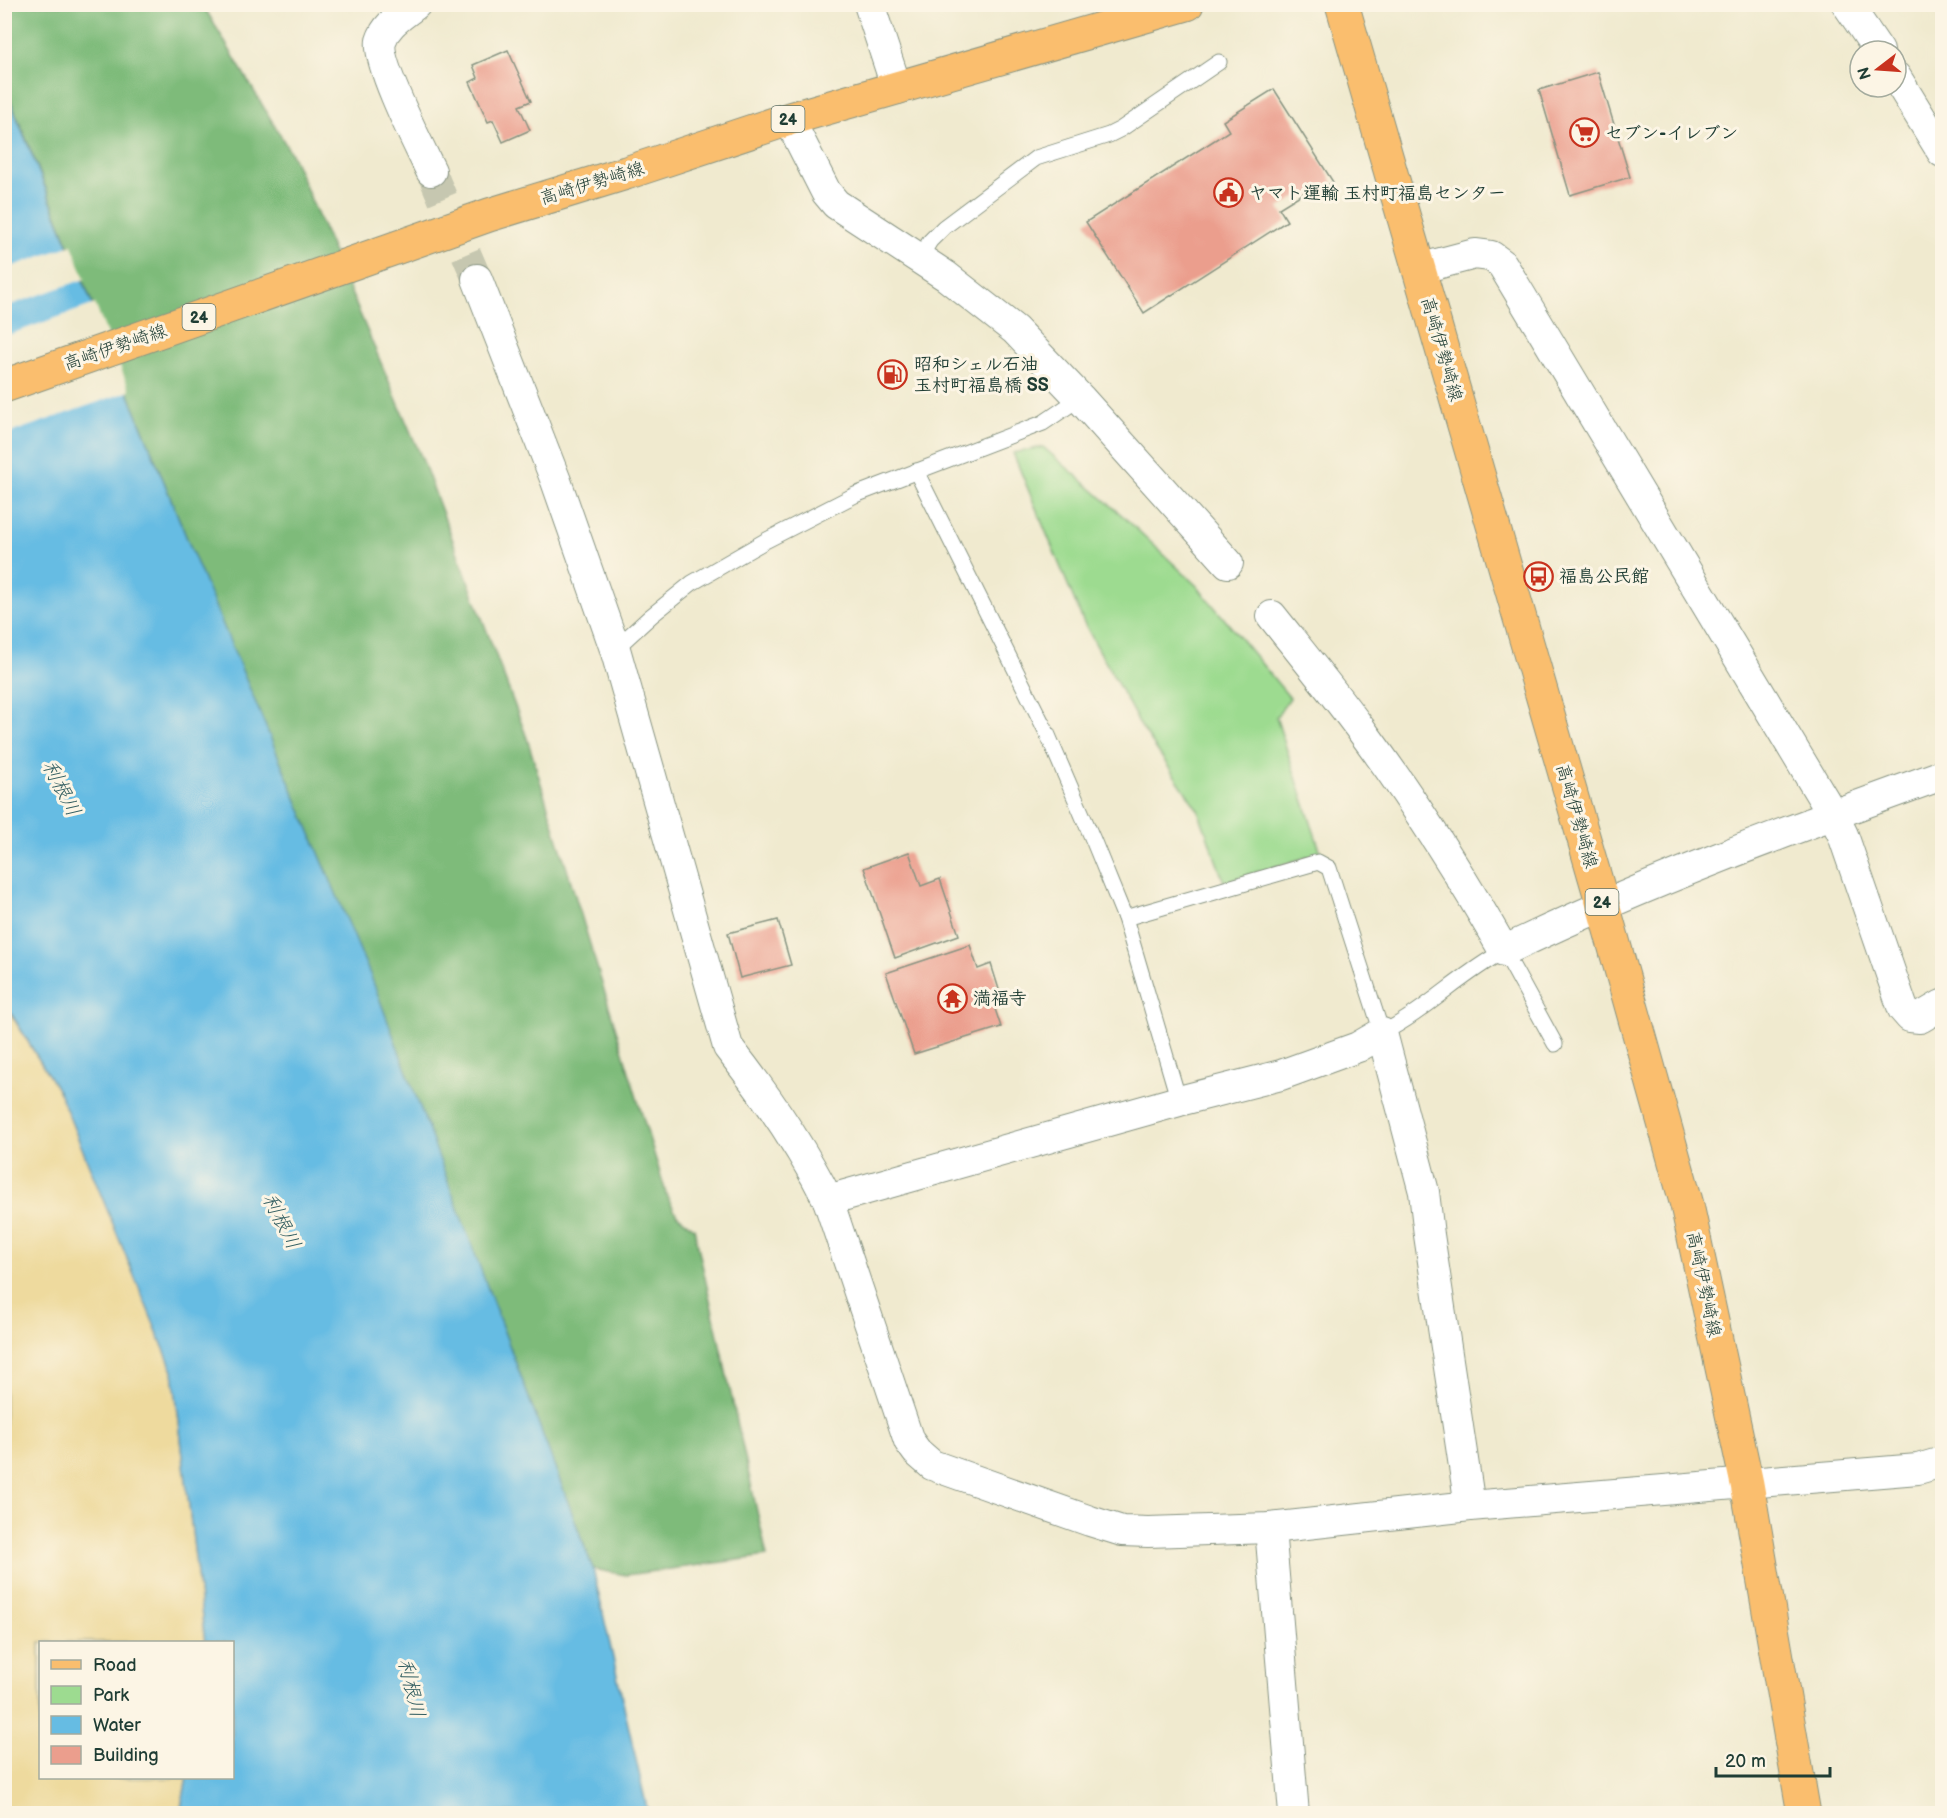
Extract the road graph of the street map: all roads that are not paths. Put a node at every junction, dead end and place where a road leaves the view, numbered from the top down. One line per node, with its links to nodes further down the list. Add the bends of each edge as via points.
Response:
1 (416, 4): 12 (street, via 391,24 380,48)
2 (869, 4): 8 (street)
3 (1187, 4): 8 (main road, 高崎伊勢崎線 / 24)
4 (1342, 4): 14 (main road, 高崎伊勢崎線 / 24)
5 (1847, 4): 6 (street)
6 (1871, 39)
7 (1219, 62): 13 (lane, via 1121,129 1036,158 944,227)
8 (897, 89): 10 (main road, 高崎伊勢崎線 / 24)
9 (1908, 97): 11 (street)
10 (789, 119): 13 (street, via 836,204); 16 (main road, 高崎伊勢崎線 / 24, via 489,215)
11 (1942, 152)
12 (431, 171)
13 (918, 259): 17 (street, via 1015,330)
14 (1418, 269): 23 (street, via 1475,254 1491,256 1502,264); 24 (main road, 高崎伊勢崎線 / 24)
15 (477, 279): 21 (street, via 556,481)
16 (4, 386)
17 (1080, 398): 18 (lane, via 1043,423); 19 (street)
18 (916, 471): 21 (lane, via 855,495 692,583); 25 (lane, via 1047,733)
19 (1228, 563)
20 (1272, 616): 26 (street, via 1365,734 1475,900)
21 (615, 649): 31 (street, via 729,1047 761,1089)
22 (1942, 775): 23 (street)
23 (1833, 815): 24 (street); 27 (street, via 1902,1009 1910,1017 1920,1018)
24 (1603, 905): 26 (street); 33 (main road, 高崎伊勢崎線 / 24, via 1688,1205)
25 (1125, 918): 28 (lane, via 1318,862 1329,868); 30 (lane)
26 (1504, 951): 28 (lane, via 1404,1022); 29 (lane)
27 (1942, 1005)
28 (1382, 1033): 30 (street, via 1358,1047 1281,1075); 34 (street, via 1424,1192)
29 (1555, 1044)
30 (1179, 1101): 31 (street)
31 (828, 1200): 35 (street, via 909,1441 932,1465 1122,1531)
32 (1942, 1462): 33 (street, via 1918,1469)
33 (1747, 1484): 34 (street); 37 (main road, 高崎伊勢崎線 / 24)
34 (1470, 1506): 35 (street)
35 (1270, 1528): 36 (street)
36 (1294, 1814)
37 (1804, 1814)

